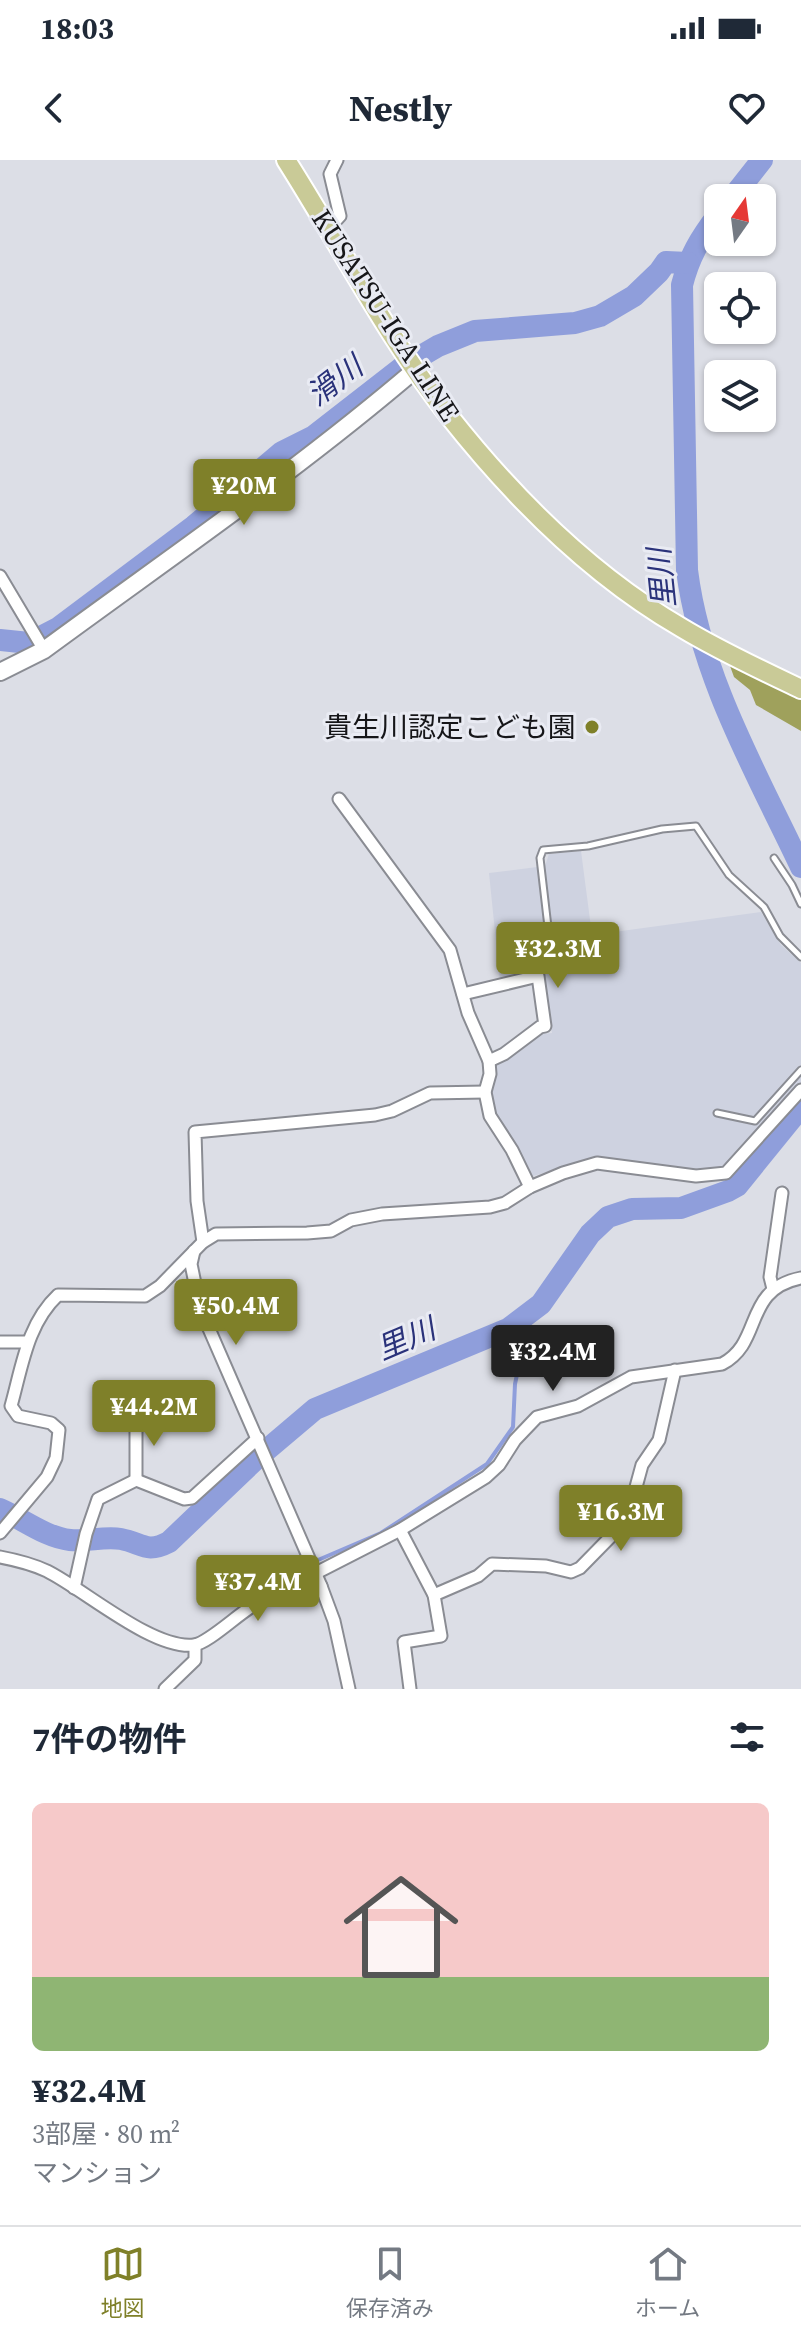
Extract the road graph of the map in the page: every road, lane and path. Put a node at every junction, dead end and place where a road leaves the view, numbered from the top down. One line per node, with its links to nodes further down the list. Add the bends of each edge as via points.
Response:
1 (286, 160): 3 (main road, KUSATSU-IGA LINE)
2 (337, 160): 3 (street, via 330,174 340,216)
3 (328, 229): 4 (main road, KUSATSU-IGA LINE)
4 (412, 364): 6 (street, via 369,410 293,468); 8 (main road, KUSATSU-IGA LINE, via 449,416 529,506 622,588 680,627)
5 (0, 576): 6 (street)
6 (42, 646): 7 (street)
7 (0, 672)
8 (801, 689)
9 (339, 799): 14 (street, via 446,941)
10 (774, 858): 11 (lane)
11 (801, 904)
12 (801, 957): 13 (lane, via 780,936 764,907 729,875 696,826 543,850 548,927 534,948)
13 (538, 976): 14 (street); 15 (street, via 545,1026)
14 (463, 994): 15 (street)
15 (489, 1061): 18 (street)
16 (801, 1070): 19 (lane, via 755,1121)
17 (801, 1090): 20 (street, via 734,1167 719,1176 597,1163)
18 (485, 1092): 20 (street, via 490,1116); 22 (street, via 430,1093 375,1115 195,1132)
19 (717, 1113)
20 (530, 1187): 22 (street, via 490,1207 382,1214 351,1220 331,1231 228,1232)
21 (782, 1193): 24 (street, via 770,1277)
22 (198, 1247): 26 (street, via 145,1296 58,1295); 29 (street, via 191,1264 200,1308)
23 (801, 1278): 24 (street)
24 (773, 1289): 27 (street, via 731,1359)
25 (0, 1342): 26 (street)
26 (27, 1342): 32 (street, via 11,1406 18,1416 51,1423 59,1430 56,1458 47,1477)
27 (675, 1370): 31 (street, via 631,1377 578,1406 537,1417 486,1477); 37 (street, via 659,1440 642,1465 627,1520 580,1568 571,1572 492,1564)
28 (136, 1423): 30 (street)
29 (259, 1440): 30 (street, via 192,1498); 34 (street)
30 (136, 1480): 36 (street, via 98,1499)
31 (400, 1530): 34 (street); 37 (street)
32 (0, 1533)
33 (0, 1557): 36 (street, via 23,1561)
34 (316, 1573): 35 (street)
35 (321, 1586): 38 (street, via 253,1605); 40 (street)
36 (74, 1588): 38 (street, via 153,1635)
37 (434, 1595): 41 (street, via 441,1636 404,1642)
38 (195, 1645): 39 (street, via 195,1660)
39 (165, 1689)
40 (349, 1689)
41 (410, 1689)

